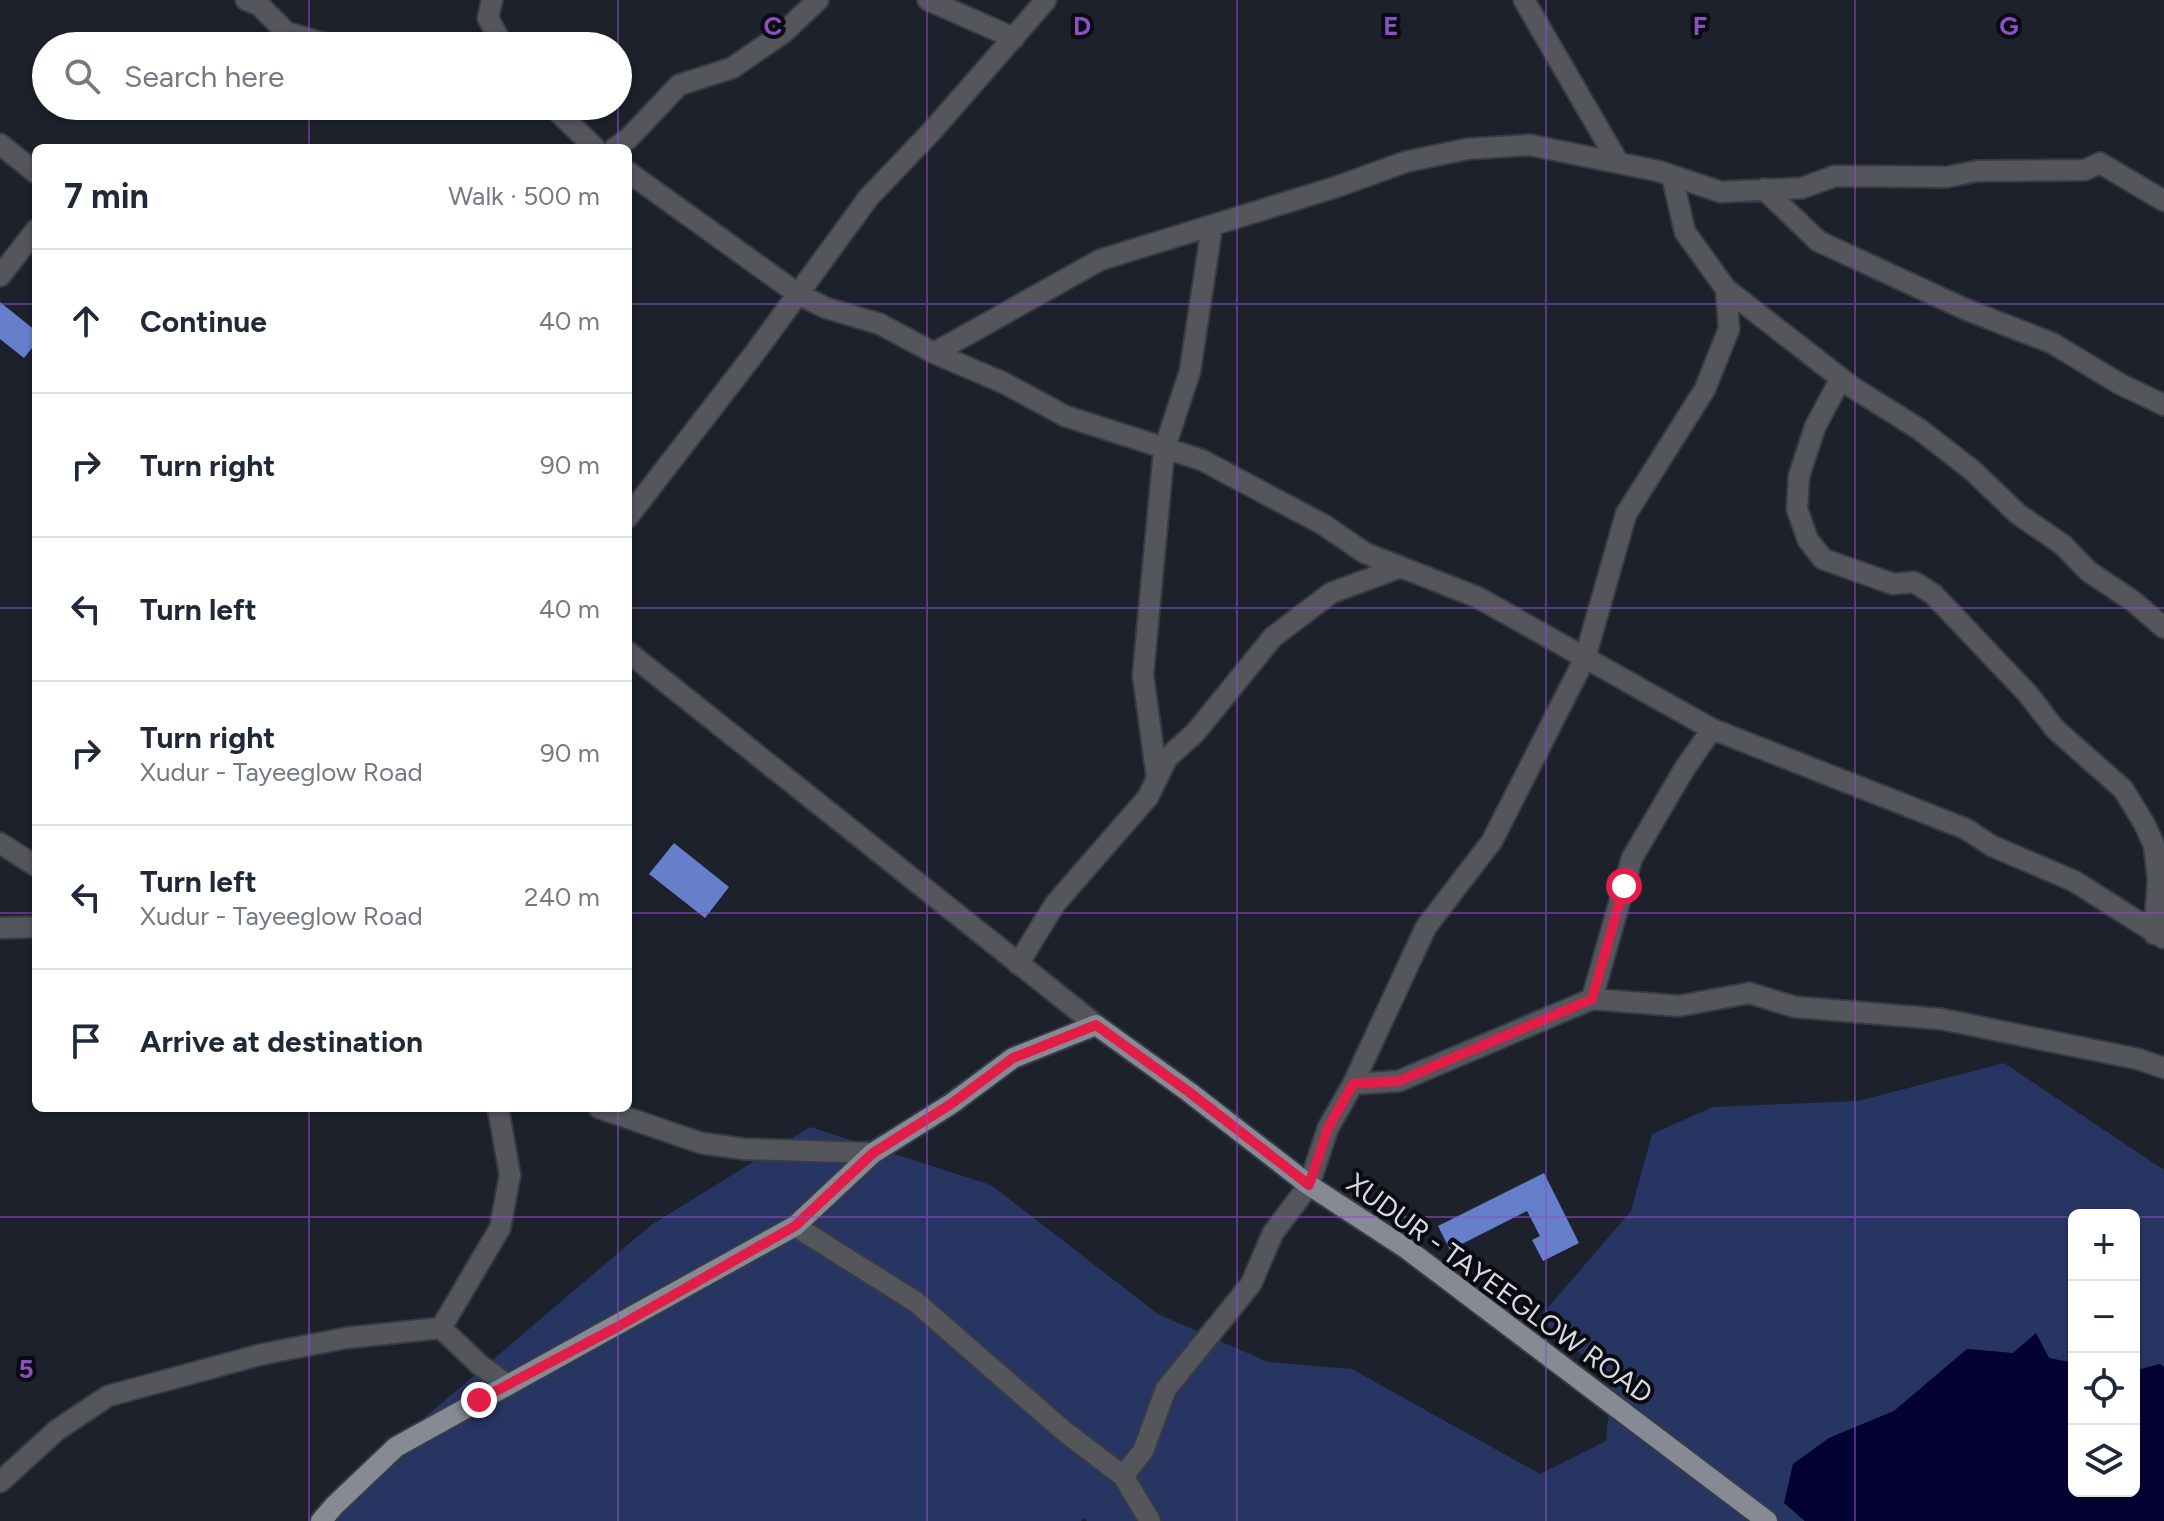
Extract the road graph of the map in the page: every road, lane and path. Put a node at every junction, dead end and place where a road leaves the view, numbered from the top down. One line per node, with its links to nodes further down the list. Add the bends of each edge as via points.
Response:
1 (246, 0): 7 (street, via 259,5)
2 (492, 0): 8 (street, via 488,18)
3 (818, 0): 13 (street, via 783,33 732,68 679,85)
4 (928, 0): 9 (street)
5 (1046, 0): 9 (street)
6 (1524, 0): 14 (street)
7 (286, 32)
8 (496, 32)
9 (1014, 38): 24 (street, via 869,197)
10 (566, 120): 12 (street)
11 (0, 144): 15 (street)
12 (591, 144)
13 (621, 144)
14 (1618, 162): 17 (street); 20 (street, via 1530,145 1467,149 1405,162)
15 (32, 170)
16 (632, 175): 24 (street)
17 (1672, 176): 18 (street, via 1721,192); 23 (street, via 1685,232)
18 (1764, 189): 19 (street, via 1802,188 1835,176 1947,177 1977,171 2085,170 2100,163); 27 (street, via 1818,241 2052,343)
19 (2164, 201)
20 (1212, 226): 25 (street, via 1100,260); 28 (street, via 1190,371)
21 (32, 235): 22 (street)
22 (0, 276)
23 (1726, 289): 26 (street); 33 (street, via 1729,329 1705,389 1626,514)
24 (798, 294): 25 (street, via 880,324); 29 (street)
25 (934, 353): 28 (street, via 1065,416)
26 (1841, 378): 31 (street, via 1972,470 2018,514); 40 (street, via 1815,427 1799,476 1797,509 1808,540 1823,559 1893,584 1914,582 1933,594 2055,729 2123,789 2154,845)
27 (2164, 405)
28 (1164, 450): 30 (street, via 1202,460 1324,525 1365,553); 35 (street, via 1143,675)
29 (632, 512)
30 (1401, 567): 33 (street, via 1477,597); 35 (street, via 1331,593 1273,637 1195,733 1167,758)
31 (2164, 628)
32 (632, 655): 41 (street)
33 (1585, 658): 34 (street); 45 (street, via 1492,841 1426,927)
34 (1712, 729): 40 (street, via 1966,829 1992,846 2074,881); 42 (street, via 1632,858)
35 (1157, 778): 41 (street, via 1148,797 1055,904)
36 (0, 843): 37 (street)
37 (32, 863)
38 (32, 927): 39 (street)
39 (0, 928)
40 (2159, 936)
41 (1018, 964): 43 (street)
42 (1592, 999): 44 (street, via 1679,1006 1749,993 1795,1007 1941,1019); 45 (street, via 1399,1081)
43 (1096, 1025): 48 (main road, via 1013,1058); 49 (main road, XUDUR - TAYEEGLOW ROAD)
44 (2164, 1068)
45 (1353, 1084): 49 (street, via 1328,1128)
46 (499, 1112): 51 (street, via 510,1175 500,1228)
47 (611, 1112): 48 (street, via 701,1143)
48 (873, 1153): 50 (main road)
49 (1309, 1185): 53 (street, via 1273,1233 1251,1284 1166,1389 1143,1451); 57 (main road, XUDUR - TAYEEGLOW ROAD, via 1407,1249)
50 (795, 1226): 52 (main road); 53 (street, via 916,1302)
51 (441, 1328): 52 (street); 54 (street, via 263,1354 108,1396 57,1430)
52 (507, 1384): 55 (main road, via 396,1447)
53 (1123, 1476): 56 (street)
54 (0, 1482)
55 (321, 1521)
56 (1150, 1521)
57 (1767, 1521)

